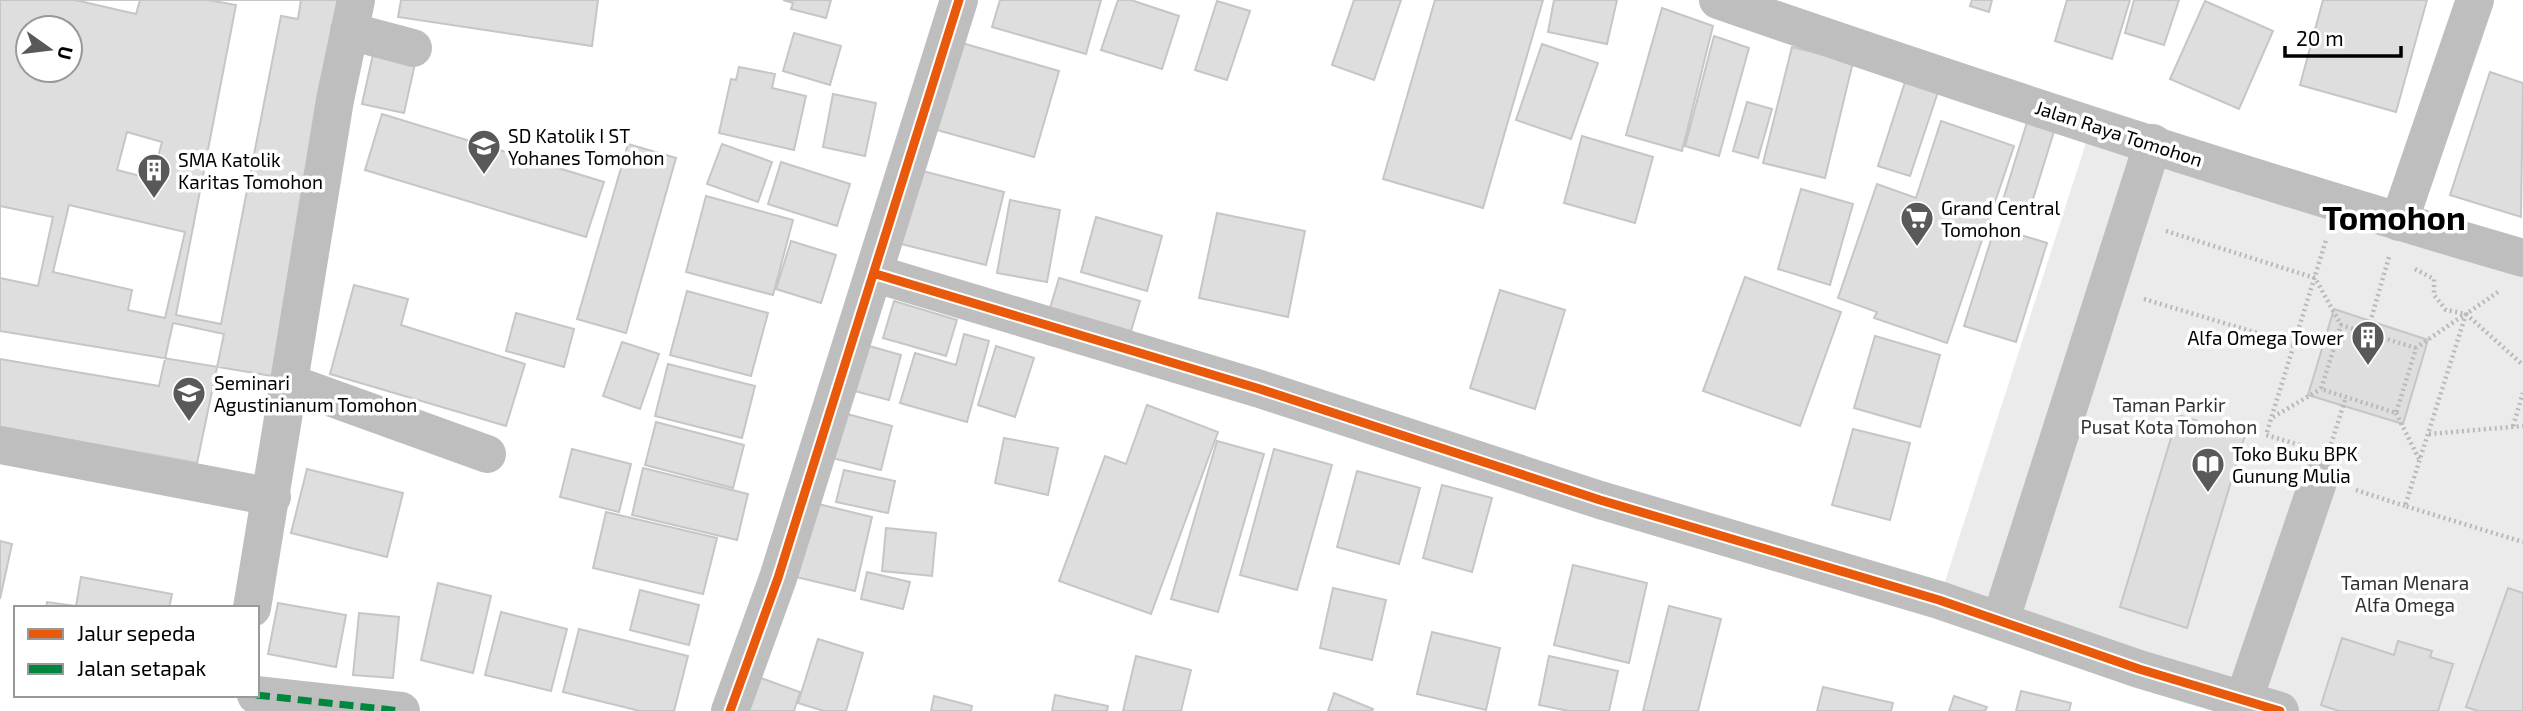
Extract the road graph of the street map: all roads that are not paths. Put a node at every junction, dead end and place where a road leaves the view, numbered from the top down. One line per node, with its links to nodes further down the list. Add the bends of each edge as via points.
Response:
1 (958, 0): 9 (main road)
2 (1718, 0): 6 (main road, Jalan Raya Tomohon)
3 (2475, 0): 7 (main road)
4 (353, 15): 5 (main road); 10 (main road)
5 (413, 48)
6 (2153, 143): 7 (main road, Jalan Raya Tomohon); 16 (main road)
7 (2389, 243): 8 (main road, Jalan Raya Tomohon)
8 (2523, 258)
9 (876, 274): 16 (main road); 20 (main road)
10 (290, 383): 12 (main road); 14 (main road)
11 (0, 445): 14 (main road)
12 (487, 454)
13 (2311, 463): 18 (main road)
14 (272, 497): 15 (main road)
15 (252, 606)
16 (2001, 620): 18 (main road)
17 (259, 695): 19 (main road)
18 (2242, 706): 21 (main road)
19 (401, 711)
20 (730, 711)
21 (2280, 711)

